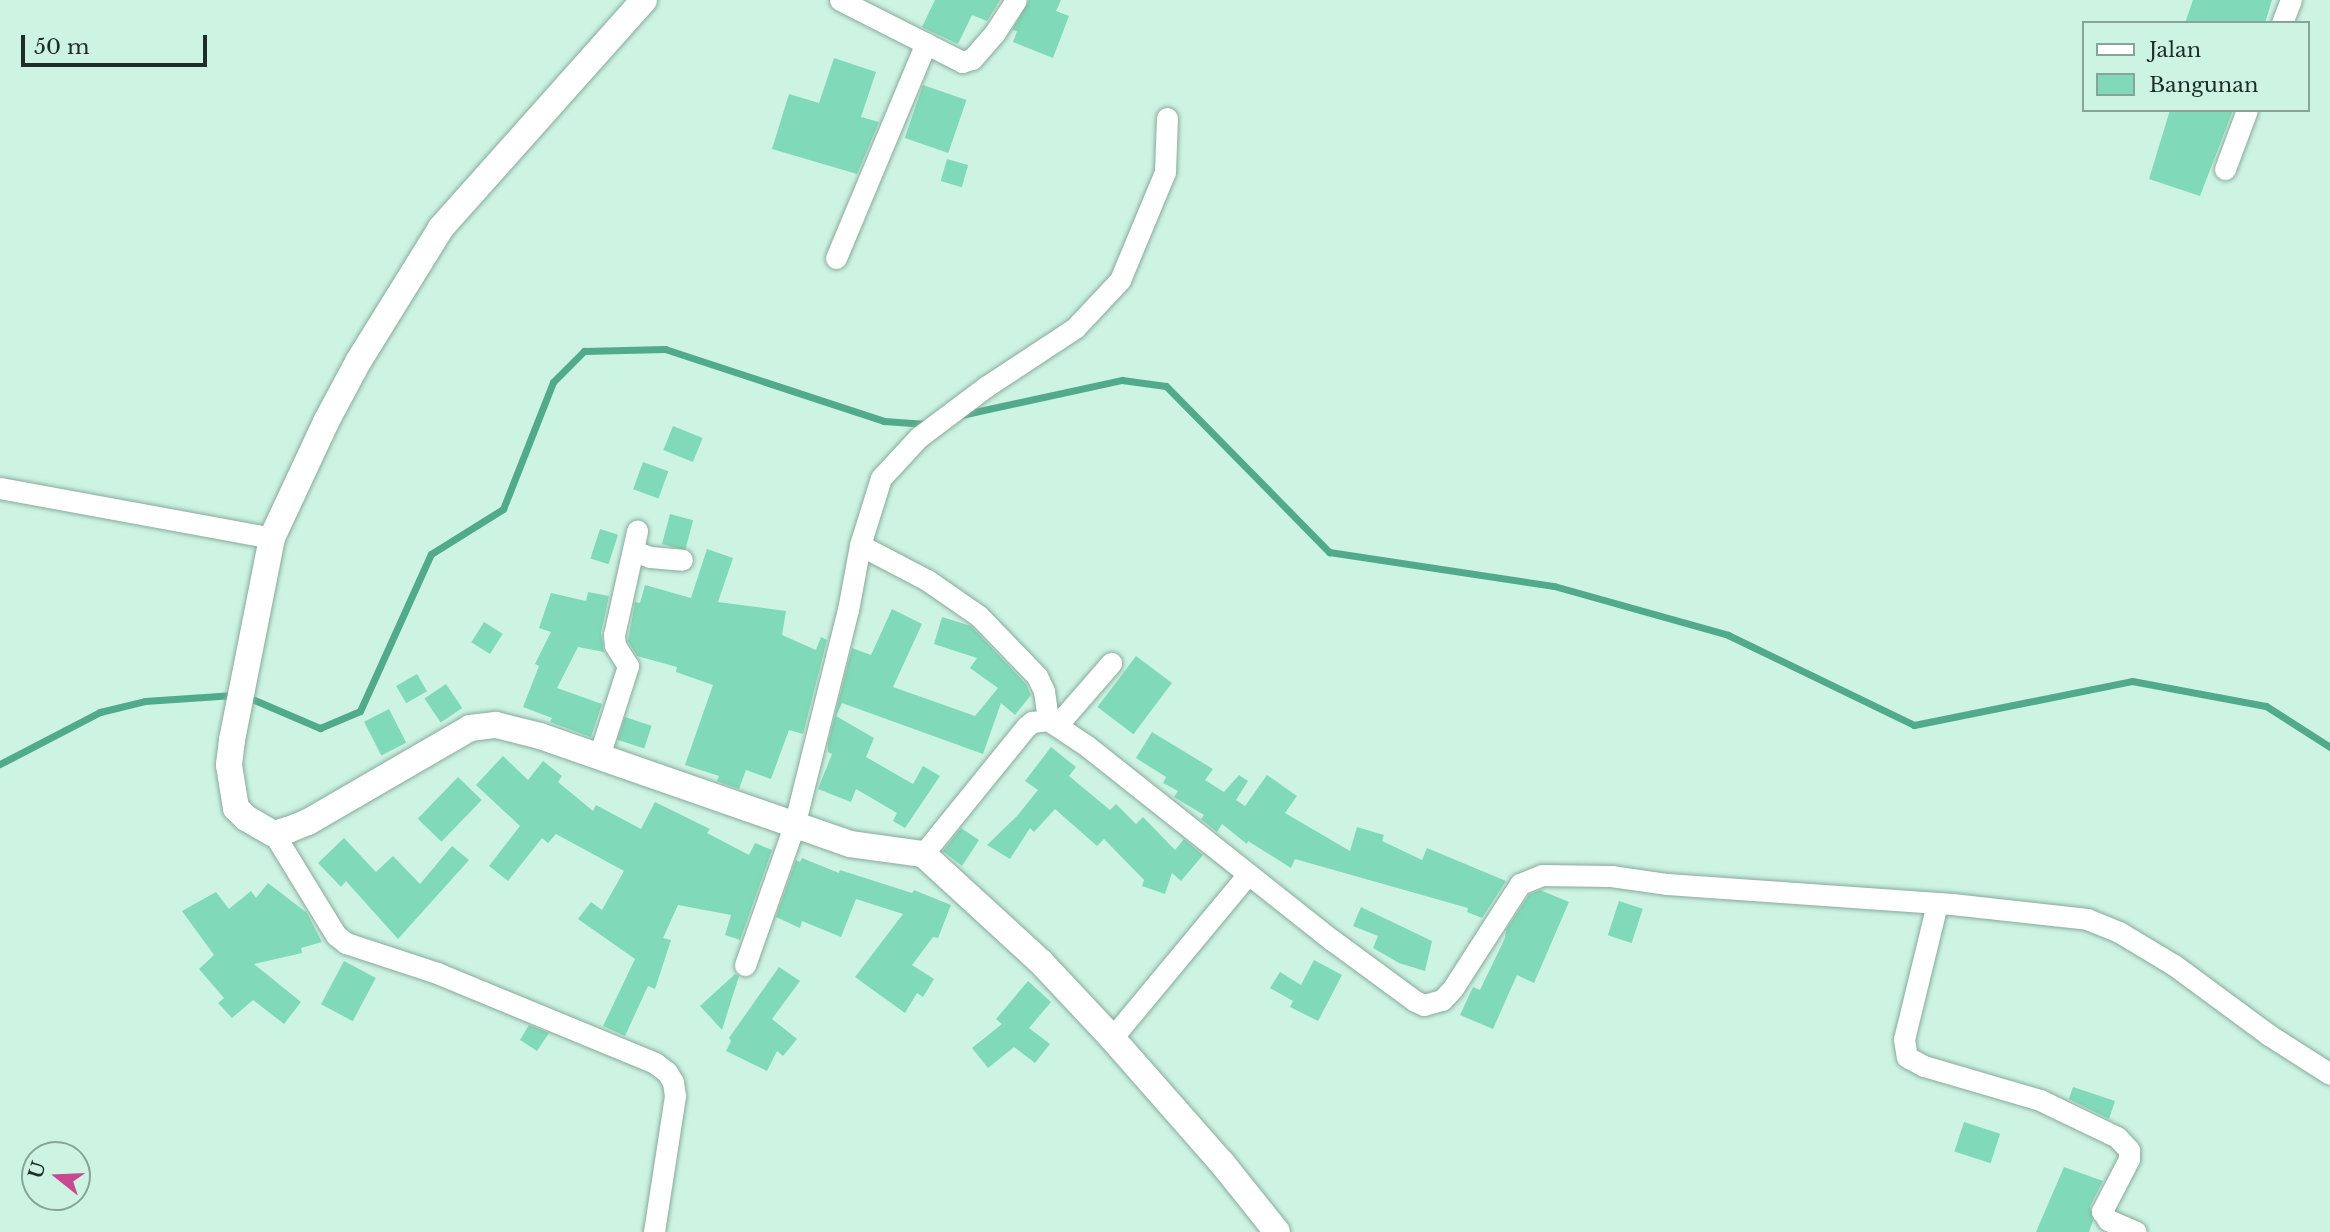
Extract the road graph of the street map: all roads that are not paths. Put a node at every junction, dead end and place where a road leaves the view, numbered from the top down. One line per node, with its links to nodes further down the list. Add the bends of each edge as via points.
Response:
1 (644, 0): 12 (street, via 440,228 358,362)
2 (841, 0): 6 (street)
3 (1016, 0): 6 (street, via 972,59 956,60)
4 (2291, 0): 5 (street)
5 (2283, 21)
6 (926, 43): 10 (street)
7 (2246, 112): 9 (street)
8 (1167, 118): 13 (street, via 1165,172 1120,280 1075,328 987,386 894,461 873,497)
9 (2225, 169)
10 (836, 258)
11 (0, 488): 12 (street)
12 (272, 538): 19 (street, via 229,765 236,808)
13 (860, 545): 16 (street, via 926,580 978,616 1037,676); 18 (street)
14 (682, 560): 17 (street, via 650,557 635,541 614,635 628,666)
15 (1111, 663): 16 (street)
16 (1053, 722): 20 (street, via 1032,722 1026,727); 21 (street)
17 (599, 756): 18 (street); 19 (street, via 540,736 482,725 308,822)
18 (794, 826): 20 (street, via 850,844); 23 (street)
19 (274, 834): 26 (street, via 335,935 346,943 437,973 656,1063 667,1072 675,1096)
20 (923, 854): 24 (street, via 1041,962)
21 (1248, 874): 22 (street, via 1424,1005 1442,1000 1453,988 1520,884 1533,877 1611,876); 24 (street)
22 (1937, 904): 25 (street, via 2087,919 2119,932); 28 (street, via 1904,1040 1907,1057 2040,1100 2117,1137 2129,1150 2130,1159 2102,1212 2108,1220)
23 (745, 965)
24 (1112, 1038): 27 (street)
25 (2330, 1074)
26 (654, 1232)
27 (1277, 1232)
28 (2136, 1232)

